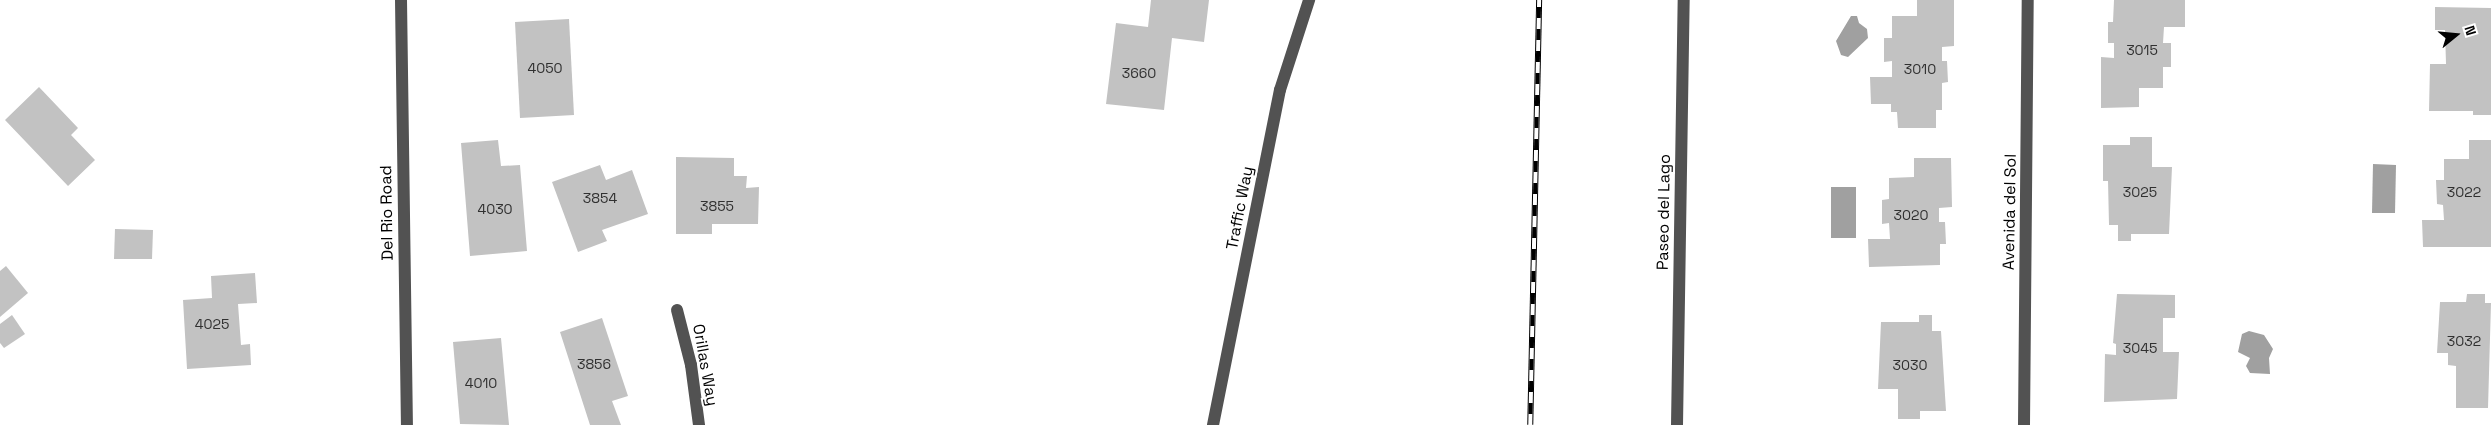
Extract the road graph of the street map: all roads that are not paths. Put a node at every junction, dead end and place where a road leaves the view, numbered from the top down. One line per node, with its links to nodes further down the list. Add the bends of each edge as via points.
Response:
1 (401, 0): 6 (street, Del Rio Road)
2 (1310, 0): 8 (street, Traffic Way, via 1280,90)
3 (1684, 0): 9 (street, Paseo del Lago)
4 (2028, 0): 10 (street, Avenida del Sol)
5 (678, 310): 7 (street, Orillas Way, via 691,365)
6 (407, 425)
7 (699, 425)
8 (1213, 425)
9 (1677, 425)
10 (2024, 425)

